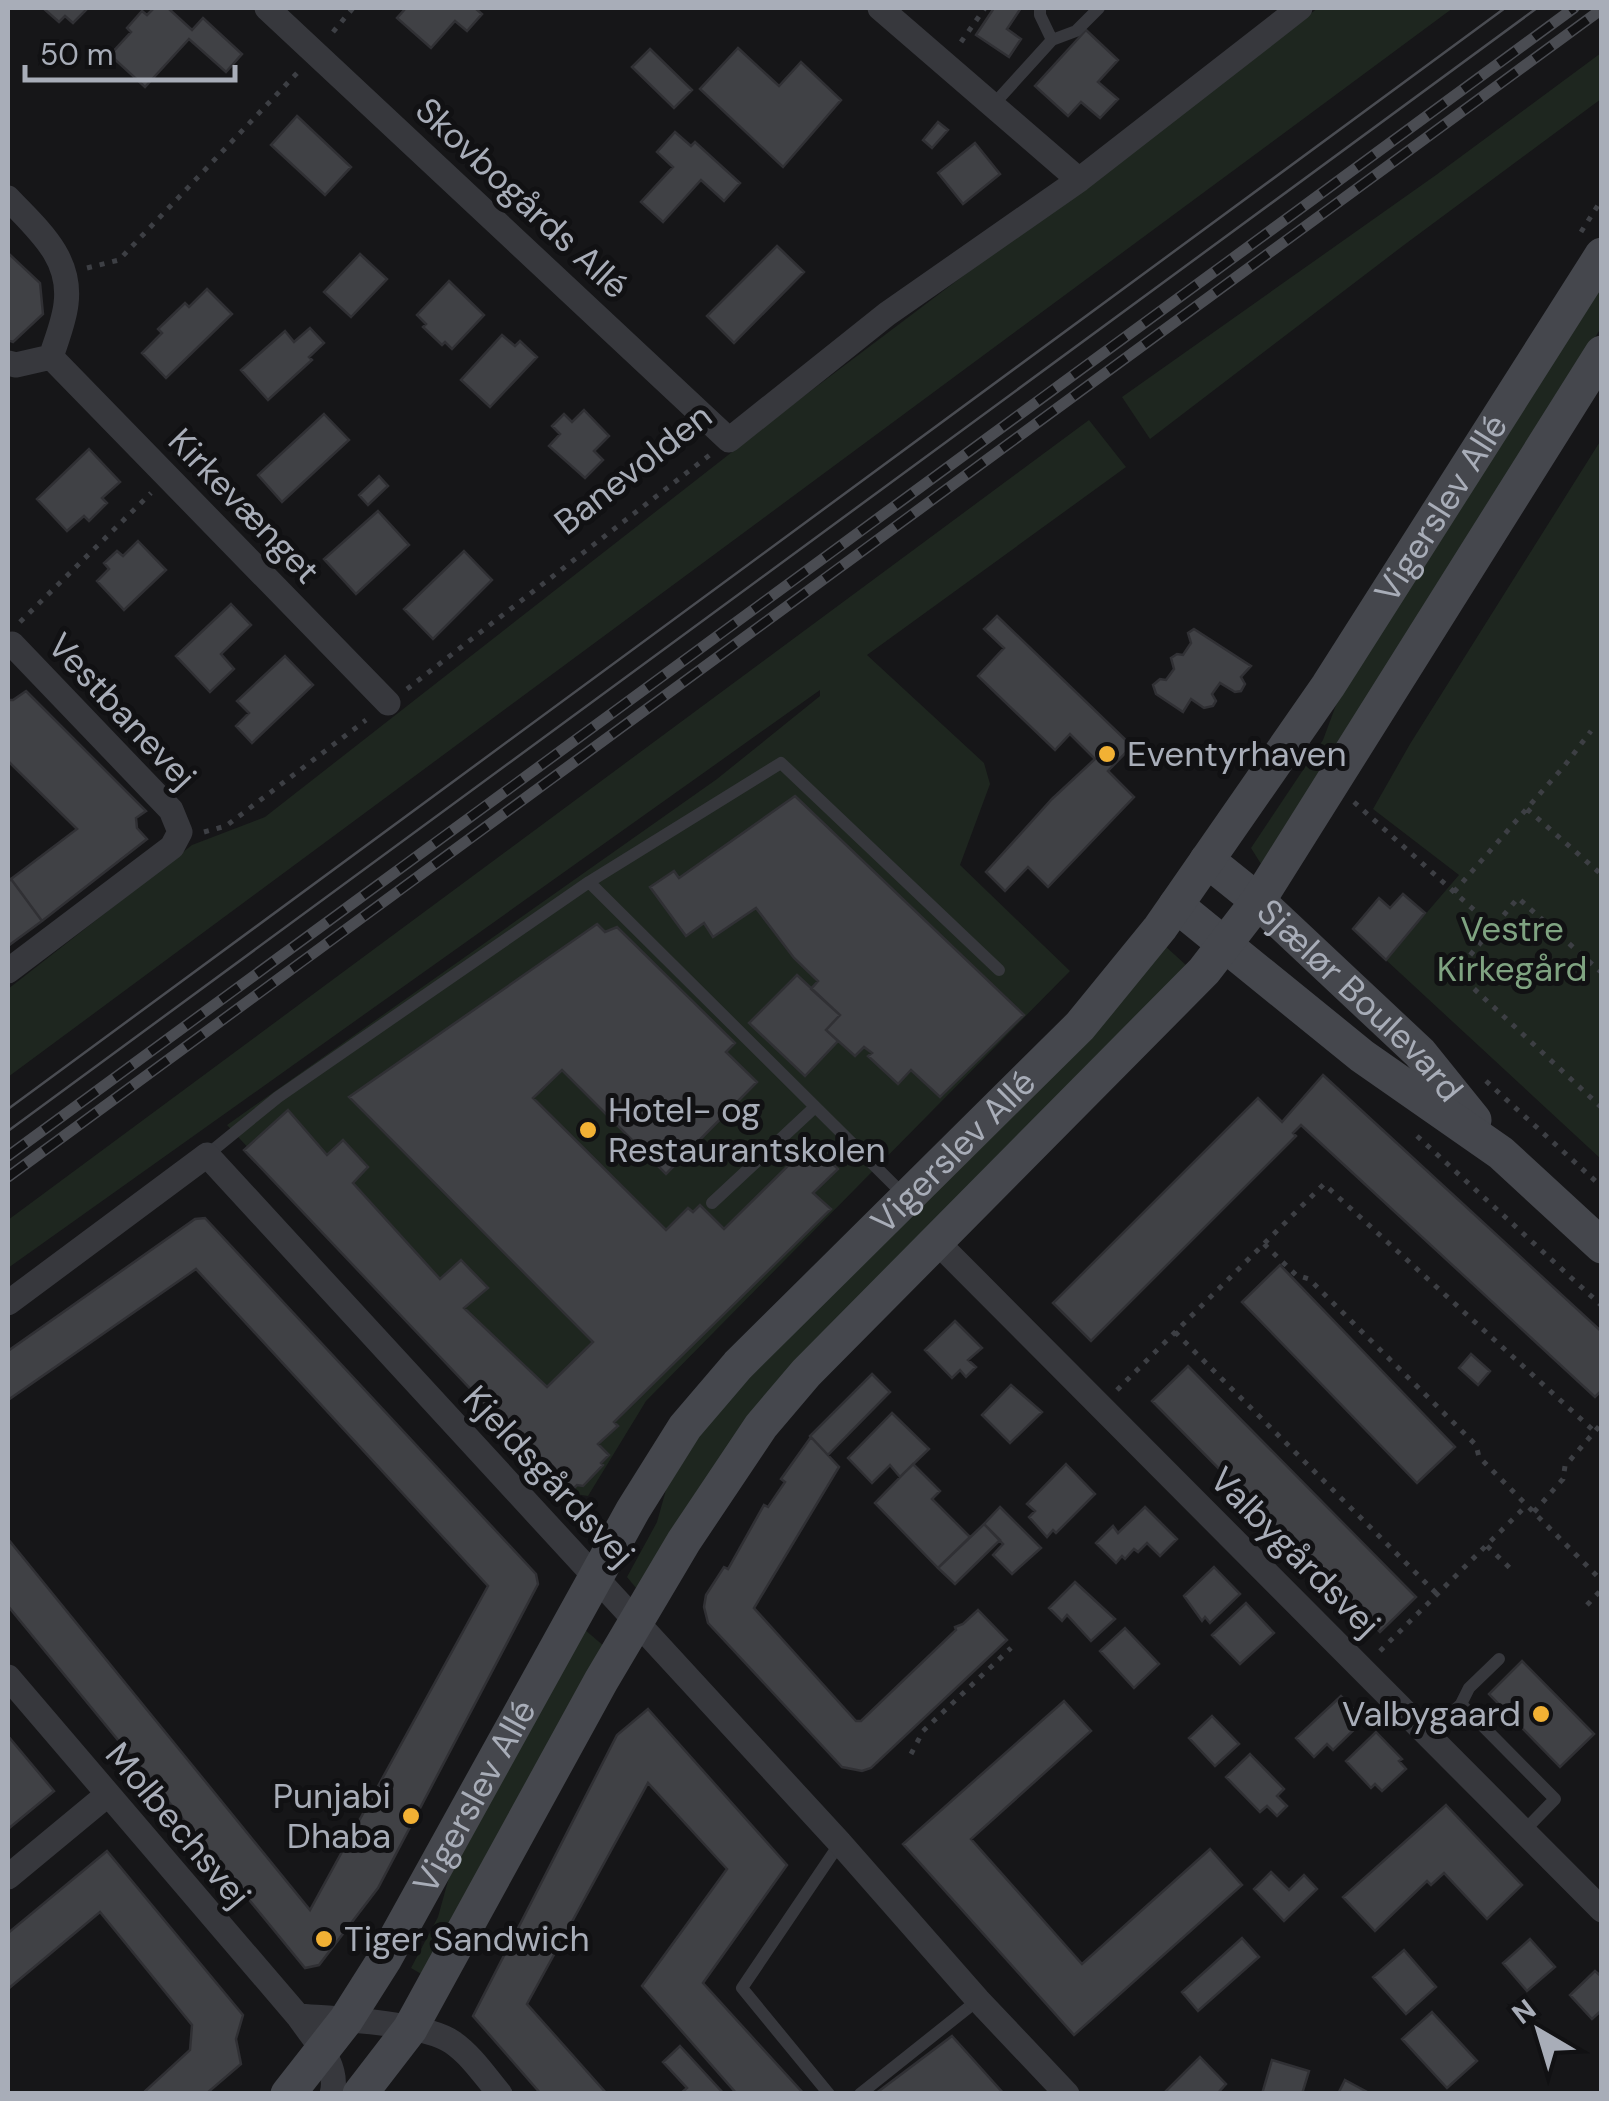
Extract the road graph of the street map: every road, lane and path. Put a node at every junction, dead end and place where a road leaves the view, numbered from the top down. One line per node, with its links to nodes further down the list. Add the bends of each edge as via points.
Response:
1 (267, 8): 9 (street, Skovbogårds Allé)
2 (352, 8): 9 (path)
3 (880, 8): 10 (street)
4 (984, 8): 10 (path)
5 (1040, 8): 8 (lane)
6 (1098, 8): 8 (lane, via 1076,31)
7 (1300, 8): 12 (street, Banevolden)
8 (1052, 40): 11 (lane)
9 (316, 53): 15 (path, via 120,260); 19 (street, Skovbogårds Allé)
10 (946, 65): 11 (street)
11 (992, 105): 12 (street)
12 (1079, 180): 19 (street, Banevolden, via 887,314)
13 (8, 198): 15 (street, via 53,246)
14 (1602, 255): 28 (street, Vigerslev Allé, via 1382,604)
15 (65, 274): 17 (street, via 66,305)
16 (1602, 354): 25 (street, Vigerslev Allé)
17 (51, 358): 18 (street); 20 (street, Kirkevænget)
18 (8, 363)
19 (729, 440): 23 (path, Banevolden)
20 (168, 477): 21 (path); 23 (street, Kirkevænget)
21 (22, 618)
22 (8, 646): 27 (street, Vestbanevej, via 171,810)
23 (388, 704): 27 (path, Banevolden, via 226,826)
24 (1591, 731): 26 (path)
25 (1332, 782): 31 (path); 32 (street, Vigerslev Allé)
26 (1527, 809): 29 (path); 31 (path)
27 (180, 832): 37 (street, via 172,847)
28 (1207, 860): 32 (street, Sjælør Boulevard); 33 (street, Vigerslev Allé)
29 (1602, 875)
30 (588, 882): 36 (lane, via 781,764); 40 (lane); 44 (lane, via 278,1097)
31 (1454, 892): 34 (path)
32 (1258, 901): 35 (street, Vigerslev Allé); 43 (street, Sjælør Boulevard, via 1420,1053)
33 (1176, 905): 35 (street, Sjælør Boulevard); 46 (street, Vigerslev Allé, via 1080,1026)
34 (1493, 927): 38 (path, via 1518,898); 41 (path, via 1456,972)
35 (1226, 945): 43 (street, Sjælør Boulevard, via 1362,1056); 48 (street, Vigerslev Allé)
36 (998, 970)
37 (8, 971)
38 (1602, 972)
39 (1478, 1073): 45 (path)
40 (816, 1107): 46 (lane); 47 (lane)
41 (1602, 1108)
42 (1405, 1124): 52 (path)
43 (1501, 1153): 50 (street, Sjælør Boulevard)
44 (207, 1156): 51 (street); 61 (street, Kjeldsgårdsvej)
45 (1602, 1187)
46 (907, 1198): 61 (street, Vigerslev Allé, via 698,1410)
47 (712, 1204)
48 (938, 1242): 54 (street, Valbygårdsvej); 66 (street, Vigerslev Allé, via 761,1426)
49 (1264, 1244): 53 (path); 56 (path, via 1324,1184); 57 (path, via 1309,1279)
50 (1602, 1246)
51 (8, 1303)
52 (1602, 1306)
53 (1174, 1332): 54 (path); 64 (path)
54 (1100, 1406): 69 (street, Valbygårdsvej)
55 (1602, 1423): 56 (path)
56 (1594, 1431): 58 (path)
57 (1527, 1505): 58 (path); 59 (path)
58 (1534, 1512): 62 (path)
59 (1487, 1546): 60 (path); 64 (path)
60 (1515, 1573)
61 (596, 1578): 66 (street, Kjeldsgårdsvej); 81 (street, Vigerslev Allé)
62 (1602, 1581)
63 (1602, 1588): 65 (path)
64 (1437, 1594): 69 (path)
65 (1587, 1605)
66 (636, 1621): 76 (street, Kjeldsgårdsvej); 82 (street, Vigerslev Allé)
67 (1011, 1648): 73 (path, via 923,1731)
68 (1499, 1659): 71 (lane)
69 (1362, 1670): 72 (street, Valbygårdsvej)
70 (8, 1677): 74 (street, Molbechsvej)
71 (1461, 1704): 72 (lane); 75 (lane, via 1555,1798)
72 (1428, 1736): 75 (street, Valbygårdsvej)
73 (911, 1754)
74 (107, 1795): 77 (street); 80 (street, Molbechsvej)
75 (1524, 1832): 78 (street, Valbygårdsvej)
76 (840, 1843): 79 (street, Kjeldsgårdsvej); 88 (lane, via 742,1988)
77 (8, 1877)
78 (1602, 1910)
79 (978, 2000): 89 (lane); 90 (street, Kjeldsgårdsvej)
80 (298, 2016): 81 (street); 83 (street, Molbechsvej)
81 (346, 2020): 82 (street); 83 (street, Vigerslev Allé)
82 (410, 2028): 86 (street, Vigerslev Allé); 87 (street, via 453,2043)
83 (322, 2051): 84 (street, Vigerslev Allé); 85 (street, via 334,2076)
84 (288, 2094)
85 (332, 2094)
86 (360, 2094)
87 (500, 2094)
88 (829, 2094)
89 (860, 2094)
90 (1067, 2094)

